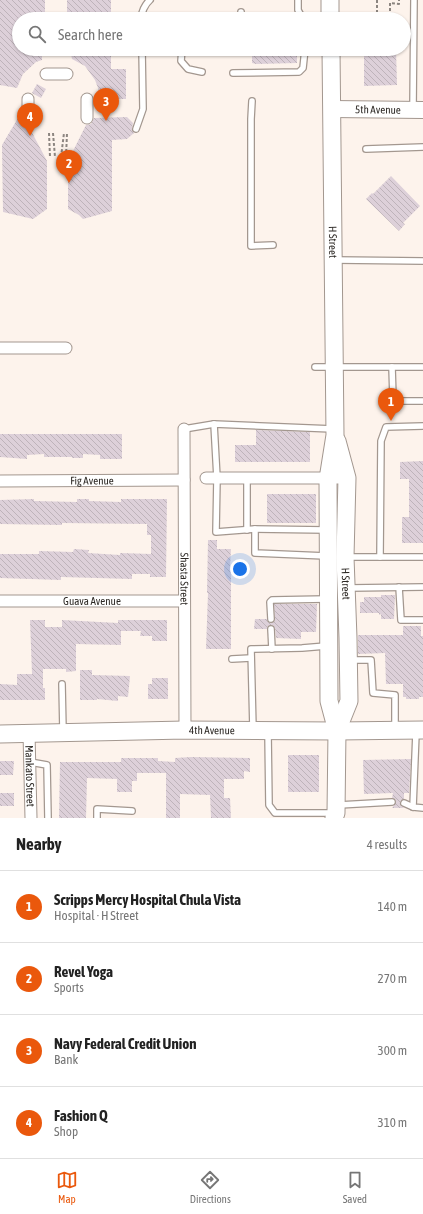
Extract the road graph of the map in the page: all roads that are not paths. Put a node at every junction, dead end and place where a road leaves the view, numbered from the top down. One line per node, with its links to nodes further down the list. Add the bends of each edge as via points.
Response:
1 (150, 0): 5 (lane)
2 (298, 0): 6 (lane)
3 (330, 0): 7 (main road)
4 (414, 0): 20 (lane)
5 (142, 12)
6 (299, 12)
7 (330, 12)
8 (142, 56): 23 (lane, via 143,109)
9 (181, 56): 12 (lane, via 181,61 188,69)
10 (304, 56): 13 (lane, via 300,72)
11 (331, 56): 19 (main road, H Street)
12 (202, 72)
13 (233, 73)
14 (46, 74): 15 (street)
15 (67, 74)
16 (28, 99): 21 (street)
17 (87, 99): 22 (street)
18 (252, 101): 26 (lane, via 252,246)
19 (332, 109): 20 (street, 5th Avenue); 27 (main road, H Street)
20 (418, 110)
21 (28, 118)
22 (87, 118)
23 (136, 129)
24 (423, 147): 25 (lane)
25 (366, 148)
26 (273, 245)
27 (334, 260): 28 (lane); 31 (main road, H Street)
28 (423, 261)
29 (0, 348): 30 (street)
30 (66, 348)
31 (334, 366): 32 (lane); 33 (lane); 39 (main road, H Street)
32 (315, 367)
33 (392, 367): 34 (lane); 35 (lane, via 393,398 397,401)
34 (423, 367)
35 (423, 401)
36 (214, 424): 38 (lane); 39 (lane); 41 (lane)
37 (423, 426): 52 (lane, via 386,427 380,441)
38 (184, 429): 45 (street, Shasta Street)
39 (335, 432): 43 (main road, H Street); 44 (main road, H Street)
40 (206, 478): 41 (street)
41 (217, 478): 42 (street); 48 (lane, via 216,532)
42 (246, 478): 43 (street); 48 (lane)
43 (328, 478): 44 (street); 49 (main road, H Street)
44 (347, 478): 51 (main road, H Street)
45 (184, 480): 46 (street, Fig Avenue); 59 (street, Shasta Street)
46 (0, 481)
47 (255, 529): 48 (lane); 49 (lane); 50 (lane, via 255,553)
48 (247, 530)
49 (328, 530): 50 (main road, H Street)
50 (328, 556): 57 (main road, H Street)
51 (345, 557): 52 (lane); 56 (main road, H Street)
52 (380, 557): 53 (lane)
53 (423, 557)
54 (399, 587): 55 (lane); 56 (lane); 61 (lane, via 401,620)
55 (423, 587)
56 (347, 588): 67 (main road, H Street)
57 (329, 599): 60 (lane, via 272,600); 63 (main road, H Street)
58 (0, 601): 59 (street, Guava Avenue)
59 (184, 601): 69 (street, Shasta Street)
60 (271, 620)
61 (423, 620)
62 (271, 629): 64 (lane)
63 (329, 646): 64 (lane); 72 (main road, H Street, via 329,701)
64 (272, 649): 65 (lane, via 251,649)
65 (251, 658): 66 (lane); 70 (lane)
66 (232, 659)
67 (348, 660): 72 (main road, H Street, via 349,701); 73 (lane, via 371,660 373,693 395,695)
68 (62, 684): 75 (lane)
69 (185, 730): 70 (main road, 4th Avenue); 75 (main road, 4th Avenue)
70 (260, 730): 72 (main road, 4th Avenue); 83 (lane, via 269,805 275,813)
71 (420, 730): 73 (main road, 4th Avenue); 80 (lane)
72 (337, 731): 73 (main road, 4th Avenue); 83 (main road, H Street)
73 (395, 731)
74 (29, 733): 75 (main road, 4th Avenue); 76 (main road, 4th Avenue); 77 (street, Mankato Street)
75 (62, 733)
76 (0, 734)
77 (30, 762): 84 (street, Mankato Street); 85 (lane, via 47,765)
78 (392, 802): 83 (lane)
79 (404, 803): 80 (lane)
80 (413, 808): 81 (lane)
81 (423, 808)
82 (132, 811): 86 (lane, via 97,810)
83 (337, 813)
84 (31, 818)
85 (48, 818)
86 (97, 818)

